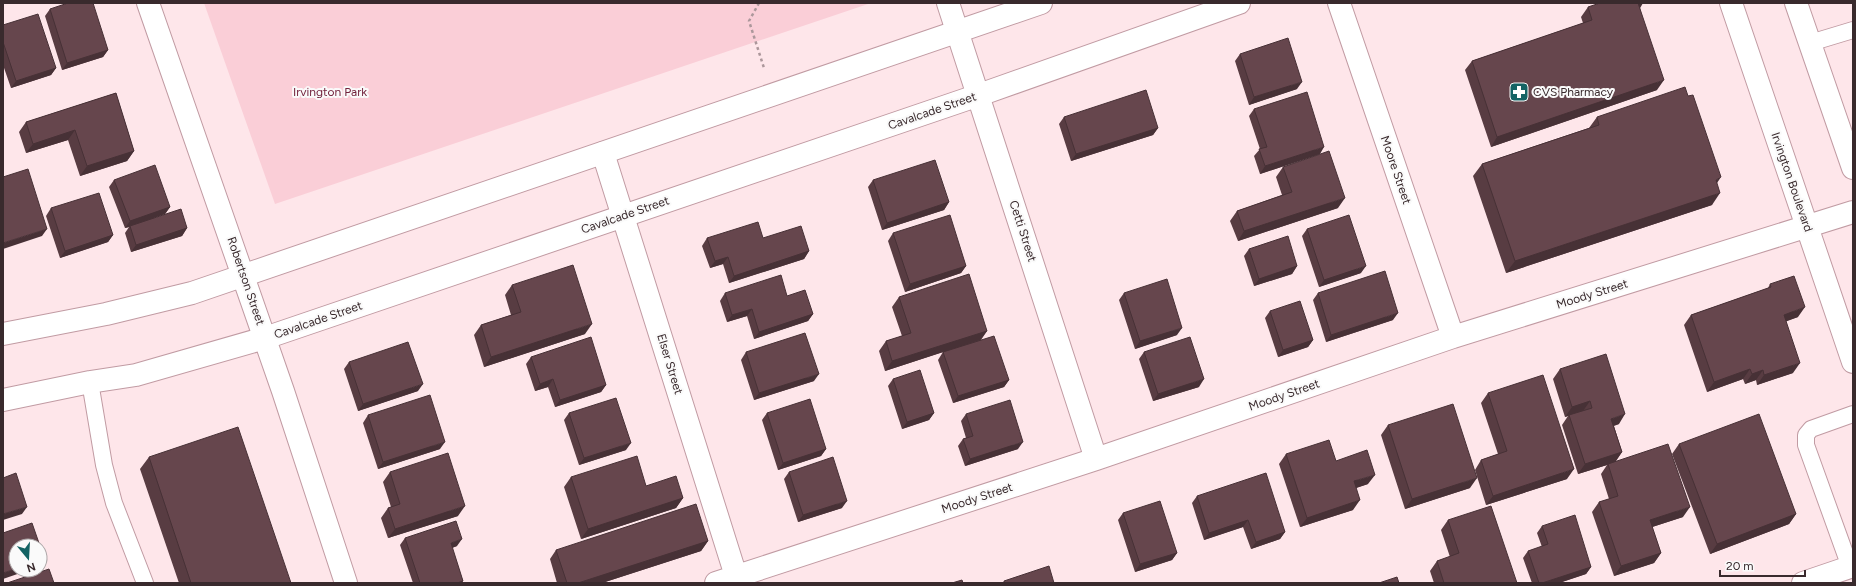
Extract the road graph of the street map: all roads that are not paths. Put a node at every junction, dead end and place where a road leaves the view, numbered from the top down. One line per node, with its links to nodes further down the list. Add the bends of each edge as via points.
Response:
1 (148, 3): 17 (street, Robertson Street)
2 (948, 3): 9 (street, Cetti Street)
3 (1041, 3): 9 (street)
4 (1239, 3): 11 (street, Cavalcade Street)
5 (1339, 3): 19 (street, Moore Street)
6 (1731, 3): 16 (street, Irvington Boulevard)
7 (1796, 3): 10 (street)
8 (1853, 30): 10 (lane)
9 (958, 31): 11 (street, Cetti Street); 12 (street)
10 (1810, 43): 13 (street)
11 (978, 95): 15 (street, Cavalcade Street); 25 (street, Cetti Street)
12 (602, 153): 15 (street, Elser Street); 17 (street)
13 (1853, 168)
14 (1853, 212): 16 (street, Moody Street)
15 (623, 216): 20 (street, Cavalcade Street); 27 (street, Elser Street)
16 (1807, 227): 19 (street, Moody Street); 21 (street, Irvington Boulevard)
17 (244, 276): 18 (street, via 192,293 106,314); 20 (street, Robertson Street)
18 (3, 334)
19 (1453, 337): 25 (street, Moody Street)
20 (265, 338): 22 (street, Cavalcade Street, via 136,375); 29 (street, Robertson Street)
21 (1853, 362)
22 (90, 382): 23 (street, Cavalcade Street); 28 (lane, via 104,465 114,503)
23 (3, 400)
24 (1853, 414): 26 (lane, via 1811,429 1806,435 1806,445)
25 (1096, 459): 27 (street, Moody Street)
26 (1847, 571): 30 (street)
27 (726, 580)
28 (145, 583)
29 (346, 583)
30 (1803, 583)

